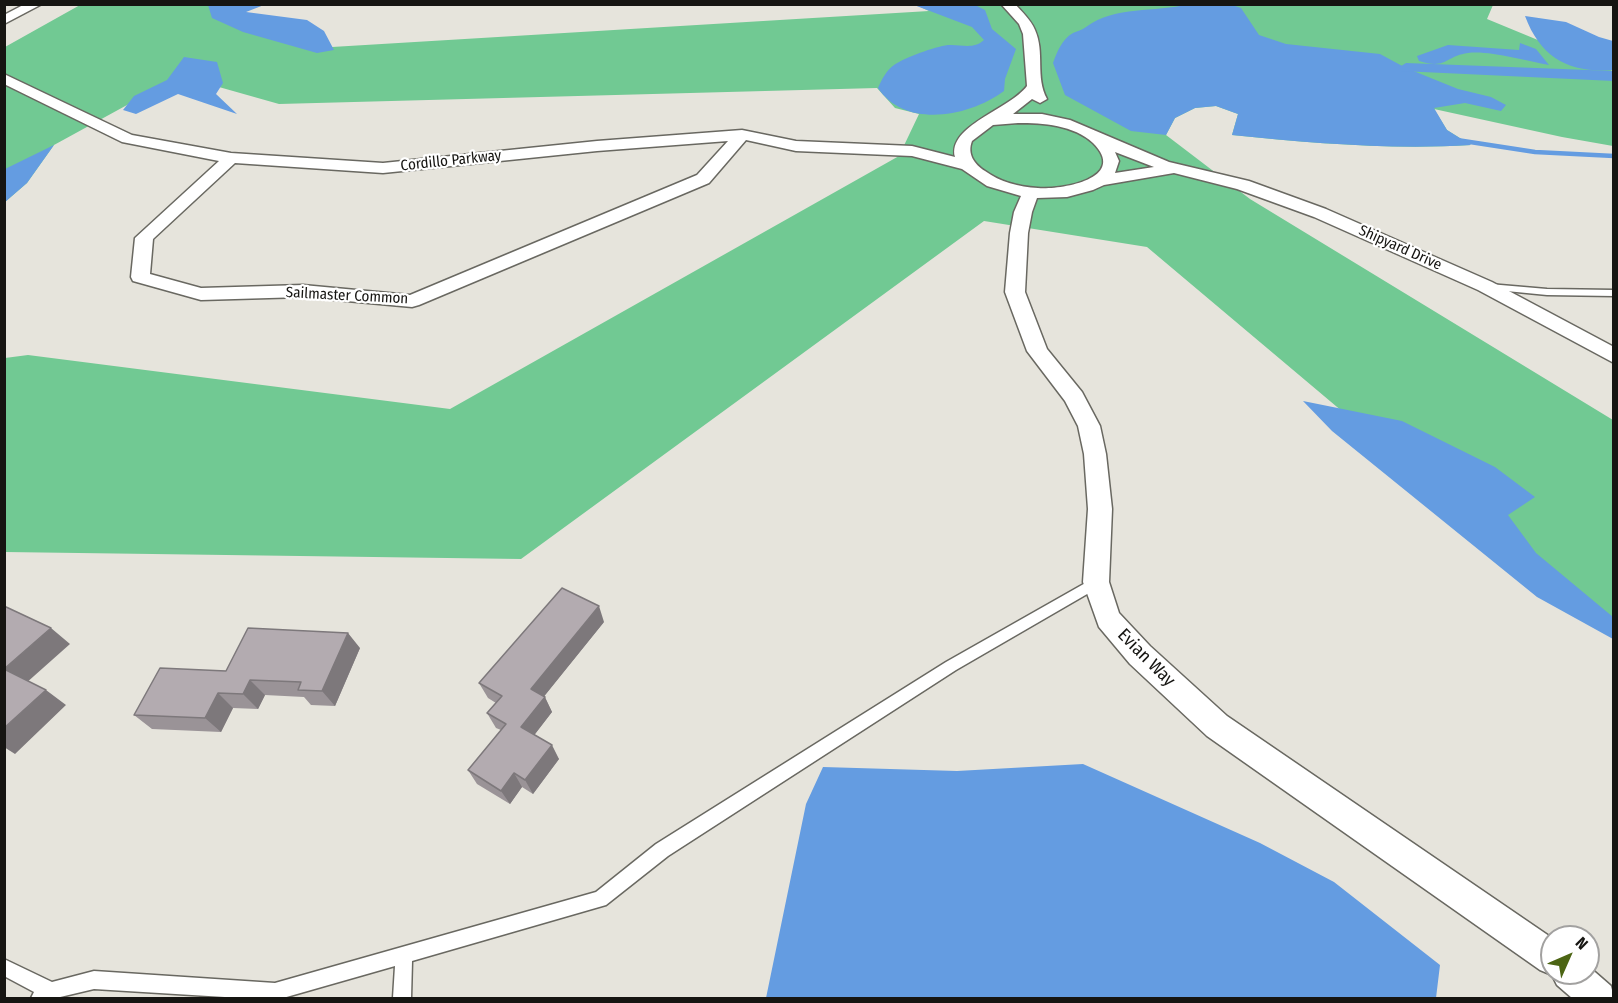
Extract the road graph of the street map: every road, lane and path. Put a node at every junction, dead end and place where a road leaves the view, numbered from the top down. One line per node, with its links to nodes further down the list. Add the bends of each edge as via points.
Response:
1 (36, 4): 3 (street)
2 (1007, 4): 5 (street, via 1030,31)
3 (4, 20)
4 (4, 78): 12 (street, Cordillo Parkway, via 128,139)
5 (1033, 87): 6 (street, via 1014,108); 7 (street, via 1042,102)
6 (994, 121): 7 (street, via 1033,117); 9 (street, Cordillo Parkway)
7 (1074, 126): 10 (street, Shipyard Drive)
8 (742, 135): 11 (street, Cordillo Parkway, via 796,146); 12 (street, Cordillo Parkway, via 383,168); 12 (street, Sailmaster Common, via 703,179 412,301 303,291 201,294 140,277 144,238)
9 (967, 135): 11 (street, Cordillo Parkway); 13 (street, via 961,144)
10 (1096, 139): 14 (street, Shipyard Drive); 15 (street, via 1110,156 1110,168)
11 (912, 151): 13 (street, Cordillo Parkway)
12 (231, 158)
13 (968, 165): 16 (street, Shipyard Drive, via 993,183)
14 (1176, 169): 15 (street, Shipyard Drive); 17 (street, Shipyard Drive, via 1243,185 1320,213)
15 (1101, 180): 16 (street, Shipyard Drive, via 1075,190)
16 (1031, 193): 20 (street, Evian Way, via 1021,222 1015,292 1037,351 1074,397 1089,426 1100,509)
17 (1485, 286): 18 (lane); 19 (street, Shipyard Drive)
18 (1614, 293)
19 (1614, 356)
20 (1096, 582): 21 (street, Evian Way, via 1108,619 1140,655 1217,726); 22 (lane, via 951,666 662,850 600,899)
21 (1540, 950)
22 (404, 955): 25 (lane, via 275,992 94,980); 26 (lane)
23 (4, 967): 25 (lane)
24 (1583, 985): 27 (street)
25 (45, 995)
26 (402, 999)
27 (1599, 999)

